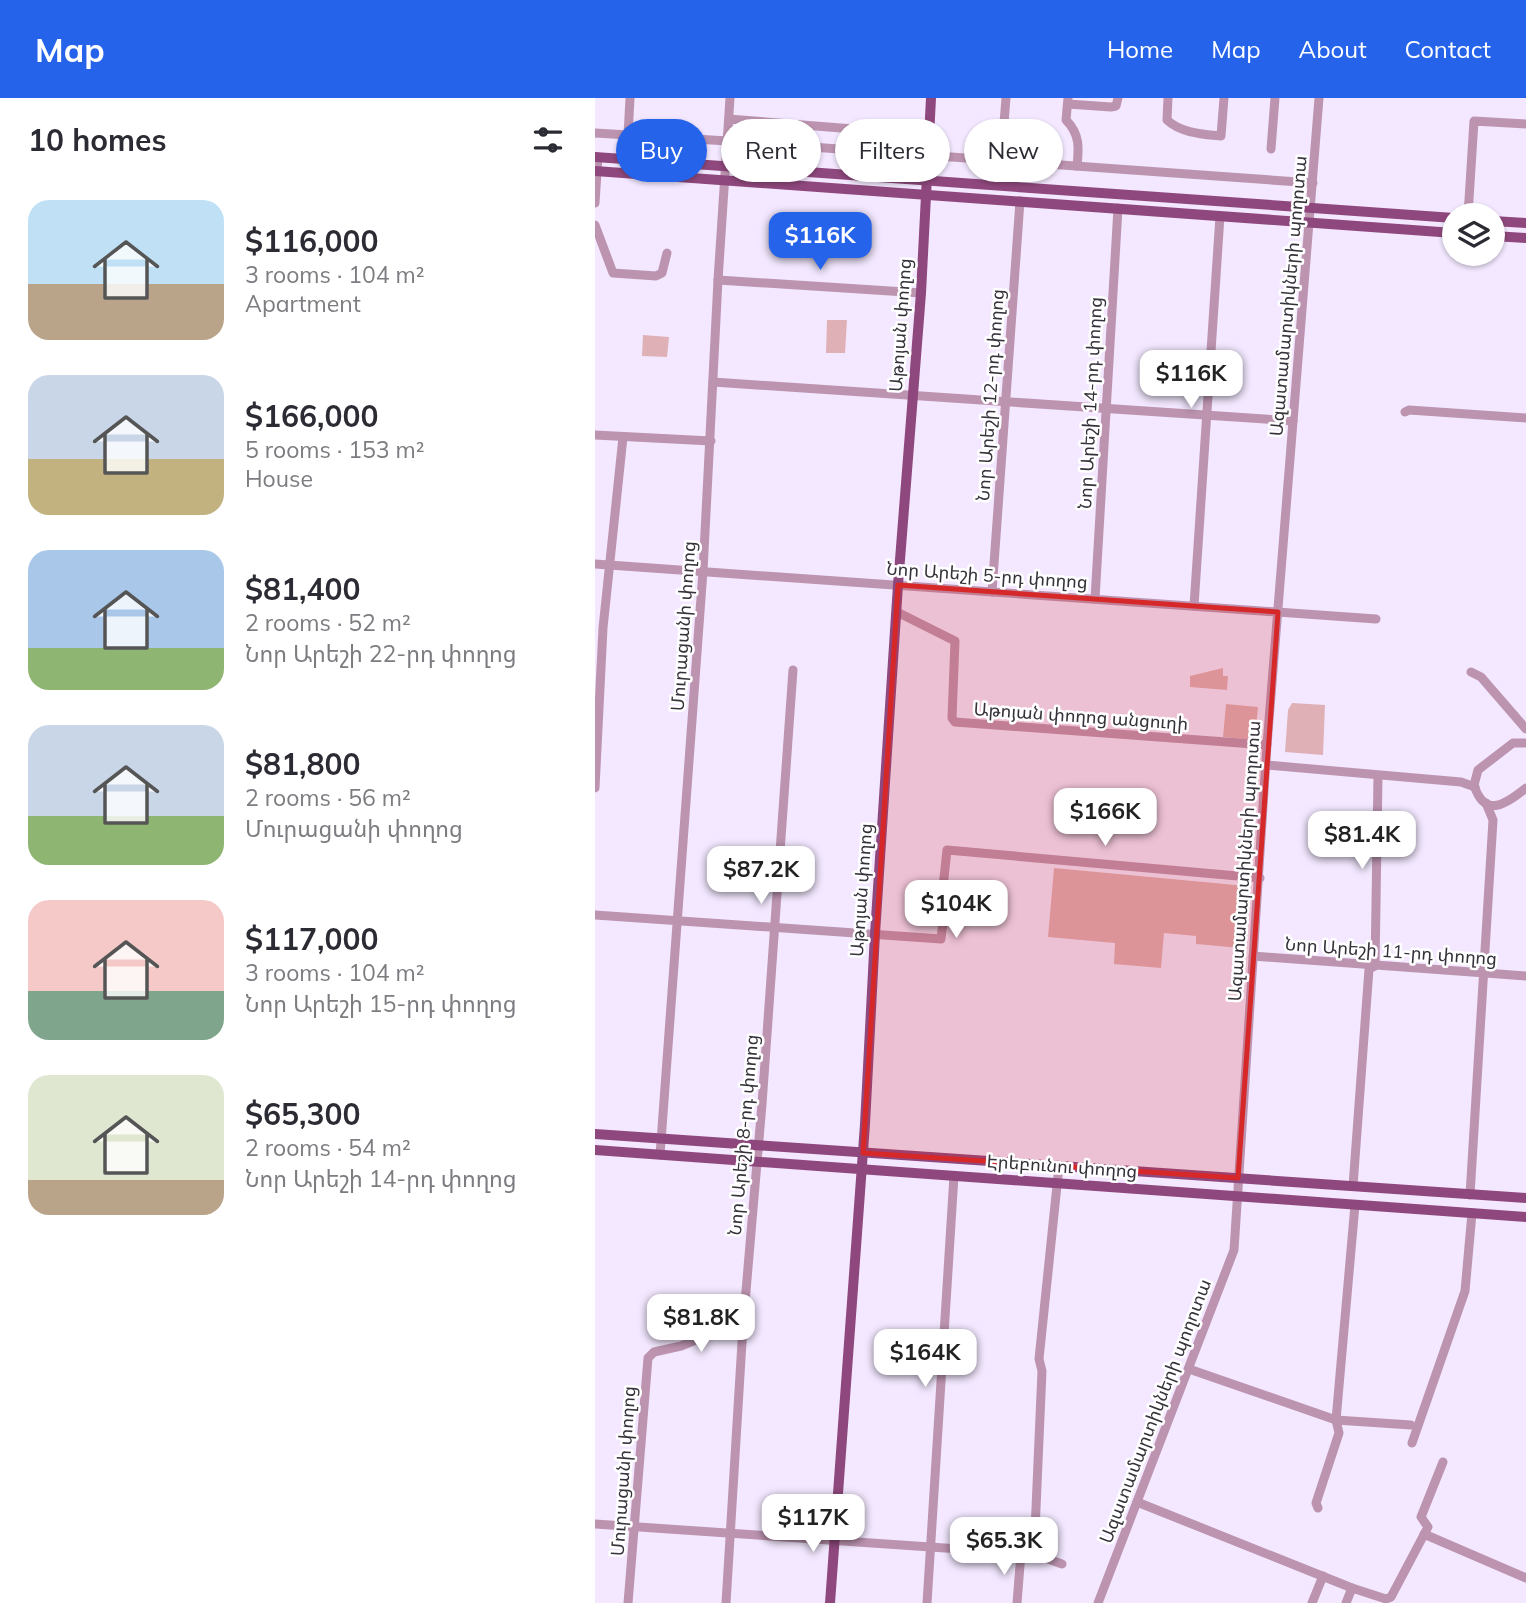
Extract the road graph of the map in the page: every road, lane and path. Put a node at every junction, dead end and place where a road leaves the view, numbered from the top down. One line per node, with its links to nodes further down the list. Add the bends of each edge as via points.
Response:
1 (630, 98): 11 (street)
2 (730, 98): 12 (street, Մուրացանի փողոց)
3 (931, 98): 13 (main road, Աթոյան փողոց)
4 (1006, 98): 14 (street)
5 (1118, 98): 10 (street, via 1111,107)
6 (1168, 98): 7 (street, via 1167,120 1172,125 1220,136)
7 (1224, 98)
8 (1275, 98): 18 (street)
9 (1319, 98): 29 (street, Ազատամարտիկների պողոտա)
10 (1068, 101): 22 (street, via 1066,120 1079,143)
11 (629, 119)
12 (729, 119)
13 (930, 119)
14 (1004, 119)
15 (1526, 124): 33 (street, via 1474,121)
16 (595, 134): 17 (street)
17 (616, 135)
18 (1271, 149)
19 (597, 157): 20 (main road); 23 (street)
20 (721, 165)
21 (1063, 165): 22 (street)
22 (1077, 166): 29 (street)
23 (596, 171): 24 (main road); 32 (street)
24 (721, 179)
25 (725, 182): 46 (street, Մուրացանի փողոց)
26 (762, 182): 30 (main road)
27 (926, 182): 30 (main road, Աթոյան փողոց)
28 (950, 182): 34 (main road)
29 (1313, 183): 34 (street, Ազատամարտիկների պողոտա)
30 (925, 195): 31 (main road); 47 (main road, Աթոյան փողոց)
31 (1020, 201): 35 (main road); 50 (street, Նոր Արեշի 12-րդ փողոց)
32 (595, 203)
33 (1469, 203)
34 (1311, 207): 37 (main road); 38 (street, Ազատամարտիկների պողոտա)
35 (1118, 208): 36 (main road); 51 (street, Նոր Արեշի 14-րդ փողոց)
36 (1220, 216): 38 (main road); 53 (street)
37 (1442, 217)
38 (1310, 221): 42 (main road); 55 (street, Ազատամարտիկների պողոտա)
39 (1505, 222): 40 (main road)
40 (1526, 223)
41 (595, 225): 45 (street, via 613,274 656,276 662,273)
42 (1442, 232)
43 (1505, 237): 44 (main road)
44 (1526, 238)
45 (667, 253)
46 (718, 280): 47 (street); 48 (street, Մուրացանի փողոց)
47 (921, 293): 49 (main road, Աթոյան փողոց)
48 (713, 382): 49 (street); 58 (street, Մուրացանի փողոց)
49 (913, 396): 50 (street); 62 (main road, Աթոյան փողոց)
50 (1005, 401): 51 (street); 63 (street, Նոր Արեշի 12-րդ փողոց)
51 (1105, 408): 53 (street); 64 (street, Նոր Արեշի 14-րդ փողոց)
52 (1405, 412): 54 (street)
53 (1206, 415): 55 (street); 65 (street)
54 (1526, 418)
55 (1293, 421): 67 (street, Ազատամարտիկների պողոտա)
56 (595, 435): 57 (street)
57 (623, 437): 58 (street); 60 (street)
58 (711, 441): 61 (street, Մուրացանի փողոց)
59 (595, 564): 60 (street, Նոր Արեշի 5-րդ փողոց)
60 (611, 565): 61 (street, Նոր Արեշի 5-րդ փողոց); 80 (street)
61 (703, 571): 62 (street, Նոր Արեշի 5-րդ փողոց); 86 (street, Մուրացանի փողոց)
62 (898, 585): 63 (street, Նոր Արեշի 5-րդ փողոց); 66 (main road, Աթոյան փողոց)
63 (992, 592): 64 (street, Նոր Արեշի 5-րդ փողոց)
64 (1095, 599): 65 (street, Նոր Արեշի 5-րդ փողոց)
65 (1194, 606): 67 (street, Նոր Արեշի 5-րդ փողոց)
66 (897, 612): 73 (street, Աթոյան փողոց անցուղի, via 955,641 955,722); 88 (main road, Աթոյան փողոց)
67 (1278, 612): 68 (street, Նոր Արեշի 5-րդ փողոց); 73 (street, Ազատամարտիկների պողոտա)
68 (1376, 619)
69 (793, 670): 87 (street, Նոր Արեշի 8-րդ փողոց)
70 (1471, 672): 71 (street, via 1481,677)
71 (1526, 729)
72 (1526, 743): 75 (street, via 1513,743)
73 (1267, 745): 74 (street, Ազատամարտիկների պողոտա)
74 (1266, 765): 76 (street); 84 (street, Ազատամարտիկների պողոտա)
75 (1476, 773): 77 (street); 78 (street)
76 (1378, 776): 77 (street); 90 (street)
77 (1461, 782): 78 (street)
78 (1475, 787): 81 (street)
79 (1526, 788): 82 (street)
80 (595, 789)
81 (1486, 803): 82 (street); 83 (street)
82 (1503, 805): 83 (street)
83 (1493, 820): 91 (street)
84 (1260, 878): 88 (street, via 947,850 941,939); 89 (street, Ազատամարտիկների պողոտա)
85 (595, 915): 86 (street)
86 (678, 921): 87 (street); 94 (street, Մուրացանի փողոց)
87 (775, 928): 88 (street); 95 (street, Նոր Արեշի 8-րդ փողոց)
88 (875, 934): 97 (main road, Աթոյան փողոց)
89 (1253, 956): 90 (street, Նոր Արեշի 11-րդ փողոց); 103 (street, Ազատամարտիկների պողոտա)
90 (1375, 966): 91 (street, Նոր Արեշի 11-րդ փողոց); 105 (street, via 1368,979)
91 (1485, 973): 92 (street, Նոր Արեշի 11-րդ փողոց); 106 (street)
92 (1526, 976)
93 (595, 1134): 94 (main road, Էրեբունու փողոց)
94 (661, 1138): 95 (main road, Էրեբունու փողոց); 98 (street, Մուրացանի փողոց)
95 (758, 1145): 97 (main road, Էրեբունու փողոց); 99 (street, Նոր Արեշի 8-րդ փողոց)
96 (595, 1150): 98 (main road, Էրեբունու փողոց)
97 (863, 1153): 100 (main road, Էրեբունու փողոց); 101 (main road, Աթոյան փողոց)
98 (660, 1155): 99 (main road, Էրեբունու փողոց)
99 (757, 1162): 101 (main road, Էրեբունու փողոց); 112 (street, Նոր Արեշի 8-րդ փողոց)
100 (1059, 1166): 103 (main road, Էրեբունու փողոց); 104 (street)
101 (862, 1170): 102 (main road, Էրեբունու փողոց); 124 (main road, Աթոյան փողոց)
102 (954, 1176): 104 (main road, Էրեբունու փողոց); 125 (street)
103 (1238, 1178): 105 (main road, Էրեբունու փողոց); 107 (street, Ազատամարտիկների պողոտա)
104 (1057, 1183): 107 (main road, Էրեբունու փողոց); 127 (street, via 1039,1359)
105 (1353, 1186): 106 (main road, Էրեբունու փողոց)
106 (1470, 1195): 108 (main road, Էրեբունու փողոց)
107 (1237, 1196): 109 (main road, Էրեբունու փողոց); 113 (street, Ազատամարտիկների պողոտա, via 1234,1250)
108 (1526, 1199)
109 (1355, 1205): 110 (main road, Էրեբունու փողոց); 114 (street)
110 (1472, 1213): 111 (main road, Էրեբունու փողոց); 116 (street, via 1465,1291)
111 (1526, 1217)
112 (743, 1326): 121 (street, Մուրացանի փողոց, via 647,1358); 122 (street, Նոր Արեշի 8-րդ փողոց)
113 (1189, 1369): 114 (street); 118 (street, Ազատամարտիկների պողոտա)
114 (1336, 1420): 115 (street); 119 (street, via 1339,1433 1315,1503)
115 (1411, 1425)
116 (1412, 1443)
117 (1443, 1462): 123 (street, via 1421,1517 1428,1526)
118 (1137, 1502): 129 (street); 137 (street, Ազատամարտիկների պողոտա)
119 (1318, 1508)
120 (595, 1524): 121 (street)
121 (635, 1527): 122 (street); 132 (street, Մուրացանի փողոց)
122 (731, 1534): 124 (street); 133 (street, Նոր Արեշի 8-րդ փողոց)
123 (1424, 1534): 130 (street); 131 (street, via 1391,1597)
124 (834, 1541): 125 (street); 134 (main road, Աթոյան փողոց)
125 (931, 1547): 126 (street); 135 (street)
126 (1021, 1553): 127 (street); 136 (street)
127 (1034, 1554): 128 (street)
128 (1062, 1564)
129 (1323, 1576): 131 (street); 138 (street)
130 (1526, 1578)
131 (1352, 1588): 139 (street)
132 (628, 1603)
133 (726, 1603)
134 (830, 1603)
135 (927, 1603)
136 (1017, 1603)
137 (1098, 1603)
138 (1312, 1603)
139 (1346, 1603)

